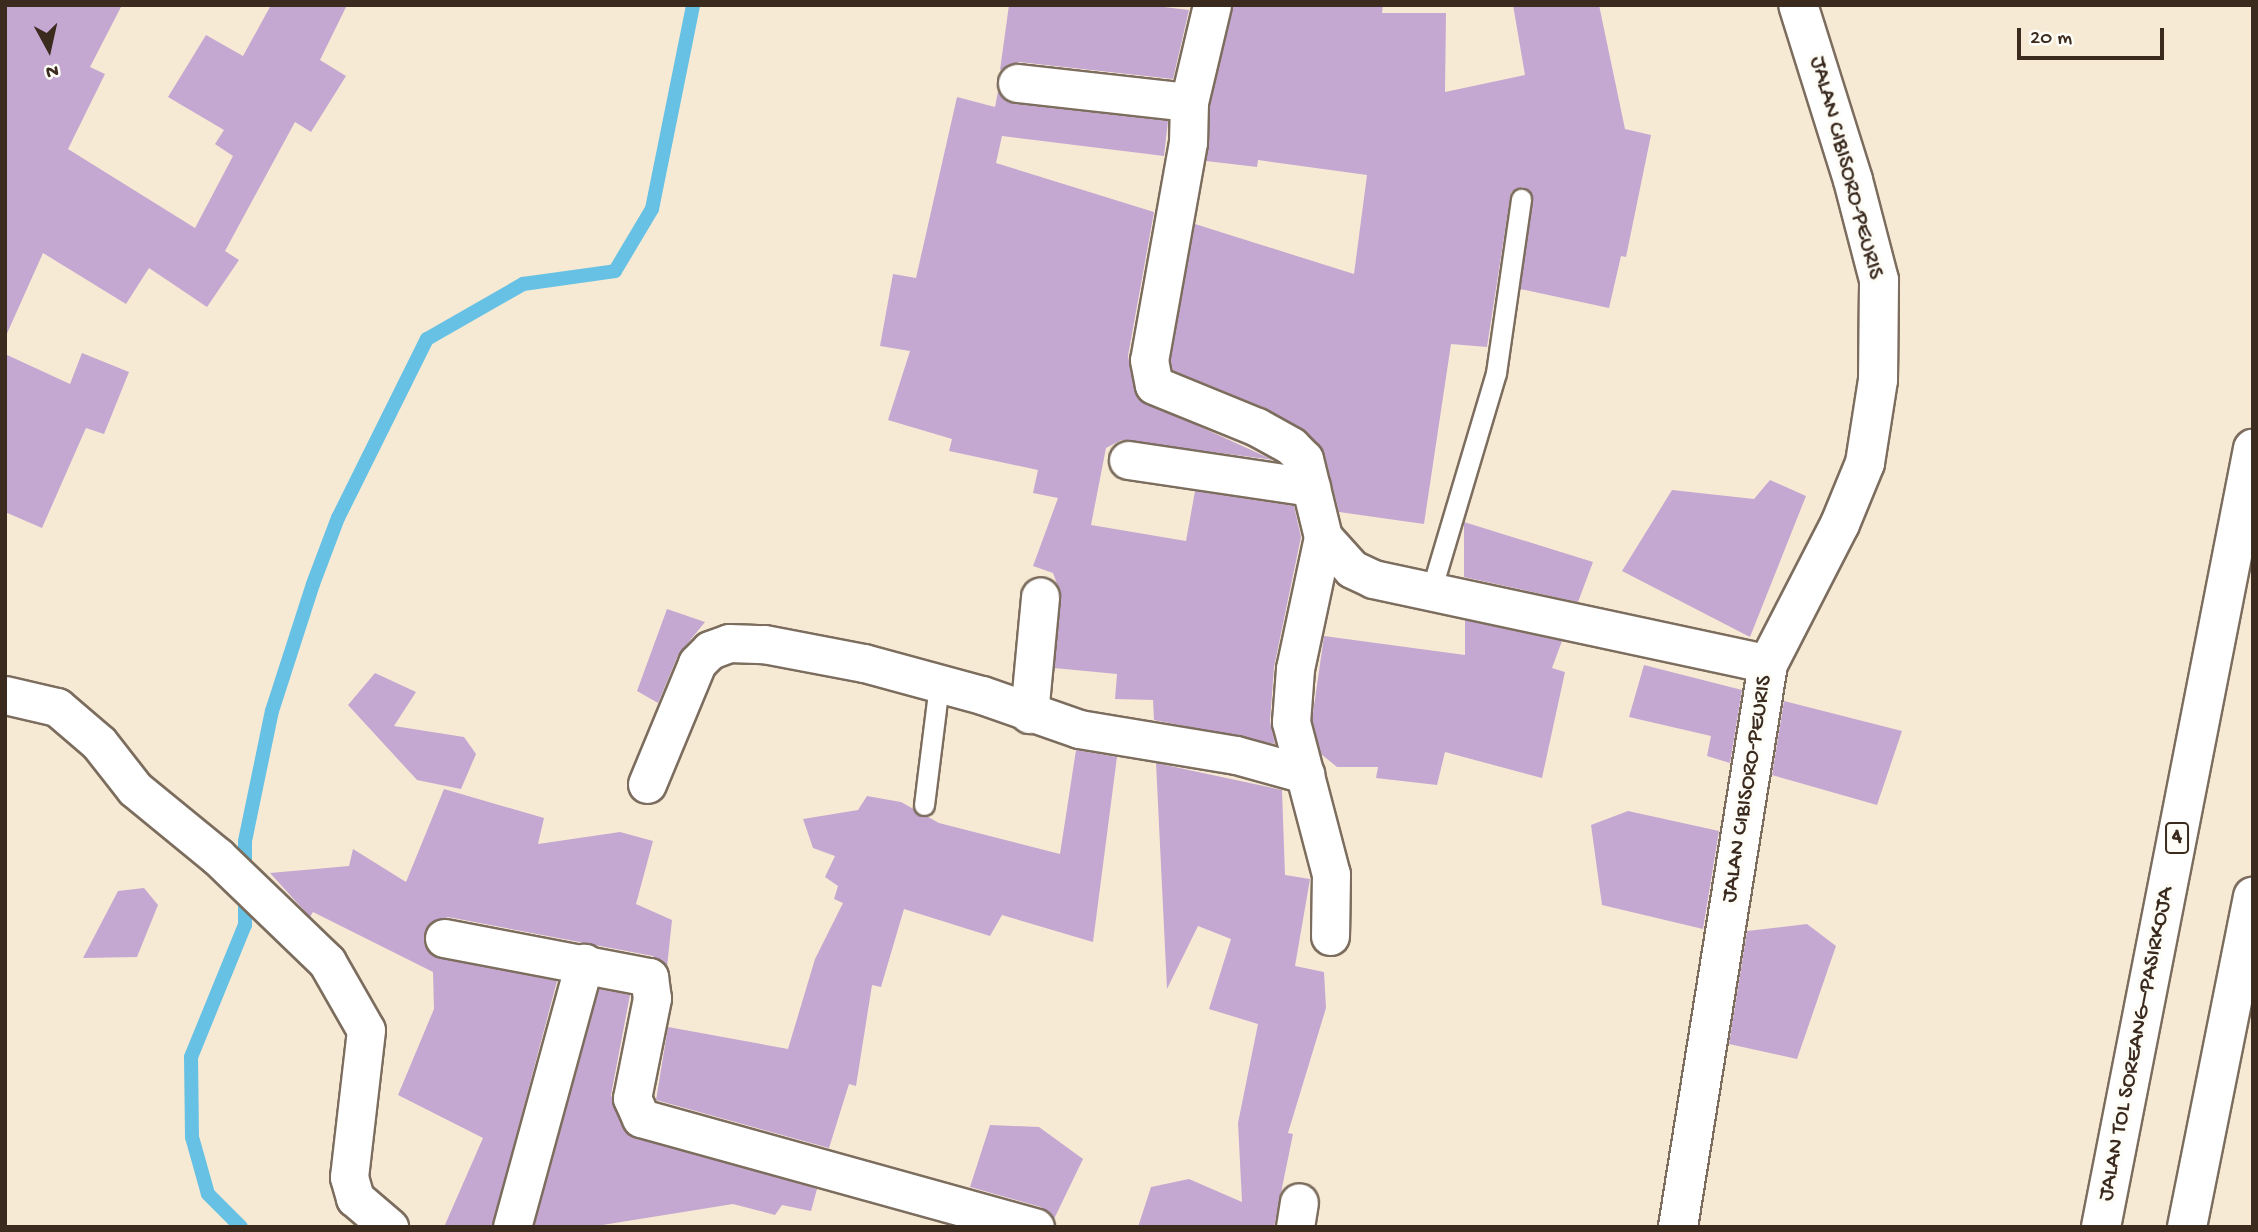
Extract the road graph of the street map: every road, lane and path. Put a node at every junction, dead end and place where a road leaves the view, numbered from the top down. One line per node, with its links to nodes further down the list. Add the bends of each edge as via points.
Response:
1 (1212, 5): 4 (street)
2 (1798, 5): 12 (main road, JALAN CIBISORO-PEURIS, via 1879,280 1878,380 1865,463 1840,524)
3 (1017, 83): 4 (street)
4 (1189, 102): 8 (street, via 1188,142 1149,360 1150,379 1165,391 1257,427 1291,446 1304,459)
5 (1521, 199): 10 (lane, via 1496,373)
6 (2253, 449): 27 (main road, JALAN TOL SOREANG–PASIRKOJA / 4)
7 (1128, 460): 8 (street)
8 (1311, 487): 9 (street)
9 (1323, 537): 10 (street, via 1352,569 1373,579); 16 (street, via 1295,669 1295,744)
10 (1431, 591): 12 (street)
11 (1040, 597): 15 (street)
12 (1768, 664): 26 (main road, JALAN CIBISORO-PEURIS)
13 (939, 685): 15 (street, via 982,695); 17 (street, via 864,663 764,644 729,643 710,650 697,663); 18 (lane)
14 (5, 695): 23 (street, via 57,707 99,743 135,789 217,856 327,962 366,1030 349,1177 355,1198)
15 (1029, 714): 16 (street, via 1079,729 1236,755)
16 (1305, 774): 20 (street, via 1331,874)
17 (647, 784)
18 (924, 805)
19 (2253, 897): 28 (main road)
20 (1330, 936)
21 (444, 938): 22 (street)
22 (584, 963): 24 (street); 25 (street, via 649,977 653,985 632,1098 641,1118)
23 (389, 1227)
24 (512, 1227)
25 (1035, 1227)
26 (1678, 1227)
27 (2101, 1227)
28 (2188, 1227)

